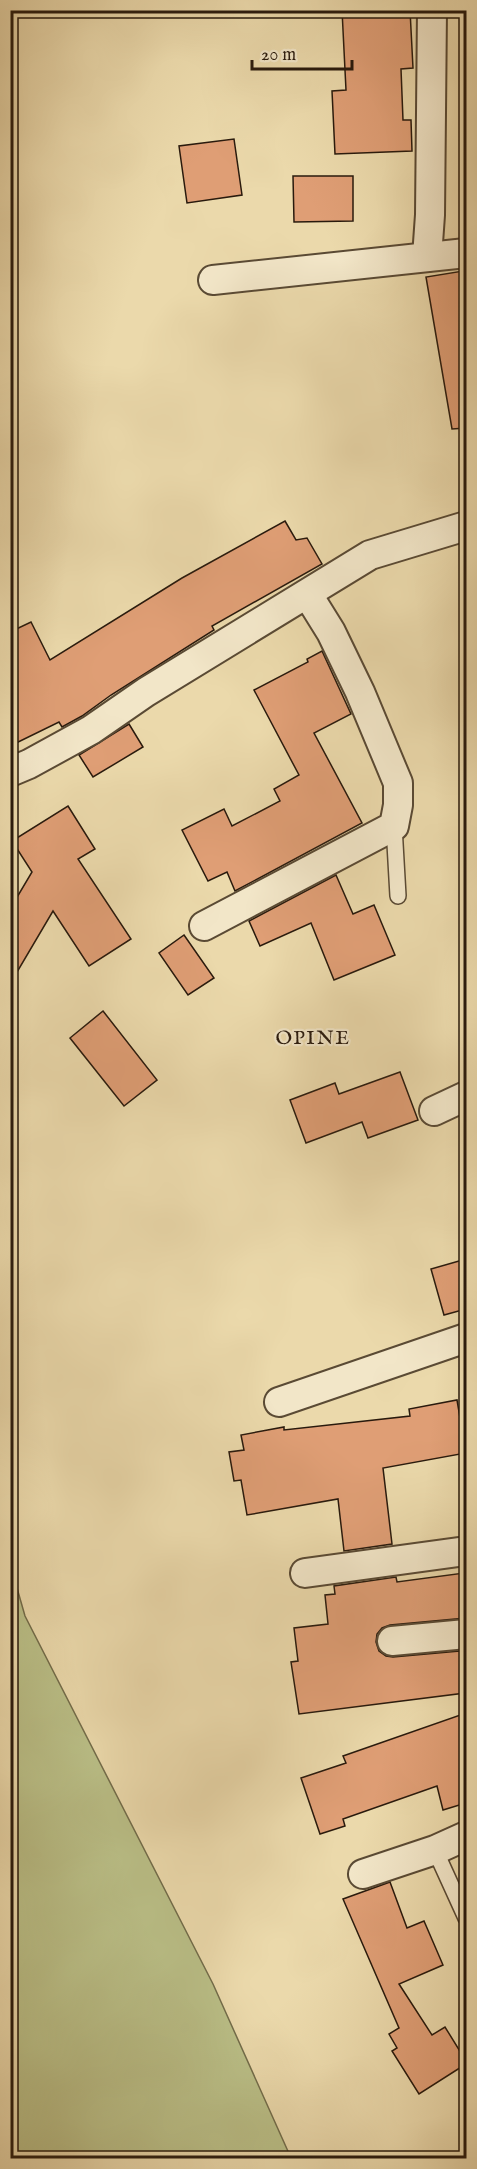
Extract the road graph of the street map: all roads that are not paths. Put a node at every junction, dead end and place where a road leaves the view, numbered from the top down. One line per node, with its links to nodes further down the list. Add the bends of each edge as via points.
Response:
1 (432, 10): 3 (street)
2 (465, 256): 3 (street)
3 (427, 257): 4 (street)
4 (213, 280)
5 (466, 526): 6 (street, via 370,555)
6 (308, 595): 7 (street, via 146,692 91,730); 8 (street, via 360,692 398,783)
7 (10, 772)
8 (394, 826): 9 (lane); 10 (street)
9 (398, 896)
10 (204, 926)
11 (466, 1096): 12 (street)
12 (434, 1111)
13 (466, 1338): 14 (street)
14 (279, 1402)
15 (466, 1551): 16 (street)
16 (305, 1573)
17 (466, 1634): 18 (street)
18 (392, 1641)
19 (466, 1836): 20 (street)
20 (435, 1850): 21 (street); 22 (lane)
21 (363, 1874)
22 (466, 1918)

